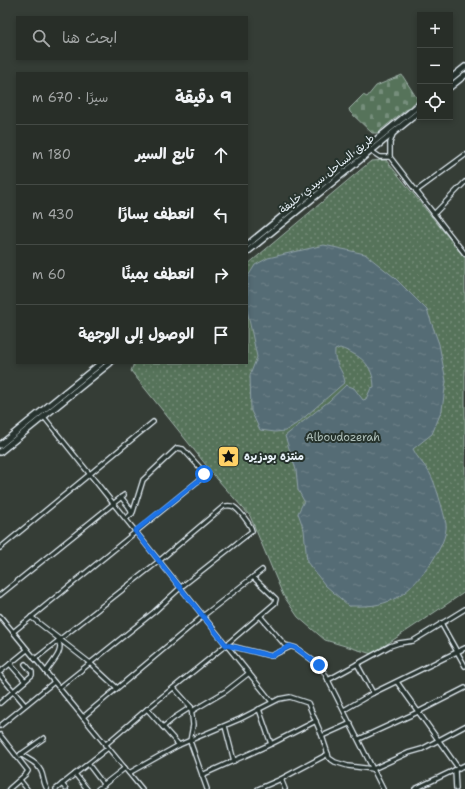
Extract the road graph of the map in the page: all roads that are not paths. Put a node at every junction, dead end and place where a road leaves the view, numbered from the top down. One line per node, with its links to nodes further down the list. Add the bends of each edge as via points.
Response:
1 (465, 67): 3 (highway)
2 (465, 75): 4 (highway)
3 (453, 77)
4 (453, 85)
5 (417, 106): 14 (highway)
6 (417, 113): 7 (highway, طريق الساحل سيدي خليفة)
7 (393, 133): 8 (highway, طريق الساحل سيدي خليفة); 10 (street)
8 (371, 151): 10 (street, via 380,157); 15 (highway, طريق الساحل سيدي خليفة)
9 (465, 155): 12 (street)
10 (390, 157): 12 (street)
11 (465, 182): 13 (street)
12 (416, 191): 13 (street)
13 (434, 214): 16 (street)
14 (248, 244)
15 (248, 251)
16 (465, 254)
17 (100, 364): 19 (highway)
18 (109, 364): 19 (highway)
19 (73, 389): 20 (highway); 22 (highway)
20 (44, 417): 23 (highway); 24 (street)
21 (153, 422): 24 (street)
22 (0, 445)
23 (0, 452)
24 (90, 474): 25 (street); 29 (street)
25 (113, 504): 26 (street, via 122,496); 27 (street); 34 (street)
26 (132, 514): 27 (street); 28 (street, via 143,480 177,448 183,449 204,472 203,477)
27 (126, 519): 28 (street)
28 (135, 531): 30 (street); 39 (street)
29 (0, 548)
30 (159, 561): 33 (street); 33 (street, via 224,506 235,508 251,527 252,531); 42 (street)
31 (262, 570): 32 (street)
32 (253, 577): 37 (street); 38 (street, via 276,600)
33 (180, 588): 37 (street); 49 (street)
34 (0, 595)
35 (465, 609): 40 (street)
36 (0, 616): 41 (street)
37 (203, 616): 43 (street); 62 (street)
38 (260, 616): 43 (street); 44 (street, via 286,645)
39 (31, 617): 41 (street); 42 (street)
40 (441, 623): 47 (street); 52 (street, via 413,641 399,642)
41 (13, 632): 46 (street)
42 (59, 640): 48 (street); 49 (street); 54 (street, via 60,650)
43 (226, 645): 44 (street, via 271,656); 55 (street); 63 (street)
44 (290, 646): 57 (street, via 319,665)
45 (465, 648): 47 (street)
46 (27, 650): 48 (street); 50 (street)
47 (458, 652): 53 (street); 60 (street)
48 (35, 659): 54 (street)
49 (90, 663): 61 (street); 62 (street)
50 (10, 664): 56 (street); 58 (street)
51 (25, 664): 58 (street, via 32,673)
52 (357, 664): 57 (street); 66 (street)
53 (465, 666)
54 (46, 672): 59 (street)
55 (249, 673): 67 (street); 71 (street, via 226,691)
56 (0, 674): 65 (street)
57 (328, 680): 73 (street)
58 (25, 681): 65 (street)
59 (54, 682): 61 (street); 69 (street)
60 (397, 682): 66 (street); 74 (street)
61 (59, 688): 75 (street)
62 (117, 688): 75 (street)
63 (174, 688): 70 (street); 71 (street)
64 (465, 688): 74 (street)
65 (13, 691): 68 (street); 69 (street)
66 (373, 694): 73 (street)
67 (272, 702): 72 (street); 76 (street, via 290,697 306,702 310,704)
68 (0, 703)
69 (25, 705): 78 (street)
70 (147, 709): 81 (street); 90 (street)
71 (192, 709): 81 (street, via 184,711); 87 (street)
72 (259, 709): 79 (street); 88 (street)
73 (344, 710): 77 (street)
74 (418, 712): 85 (street); 86 (street)
75 (83, 717): 90 (street)
76 (316, 721): 83 (street); 88 (street)
77 (351, 723): 83 (street); 85 (street)
78 (0, 726)
79 (225, 726): 87 (street); 94 (street)
80 (465, 726): 86 (street)
81 (163, 727): 89 (street)
82 (0, 735): 93 (street)
83 (322, 736): 92 (street)
84 (44, 738): 91 (street)
85 (359, 739): 98 (street)
86 (438, 740): 98 (street); 99 (street)
87 (190, 741): 89 (street); 102 (street)
88 (272, 744): 94 (street)
89 (179, 745): 101 (street)
90 (107, 746): 95 (street); 97 (street)
91 (22, 754): 93 (street); 110 (street, via 39,768)
92 (328, 754): 98 (street, via 335,762); 104 (street)
93 (18, 757): 103 (street, via 28,772)
94 (234, 760): 102 (street)
95 (88, 764): 100 (street); 106 (street)
96 (465, 765): 99 (street)
97 (124, 768): 101 (street); 106 (street)
98 (373, 769): 117 (street)
99 (457, 769): 118 (street); 119 (street)
100 (75, 774): 105 (street); 113 (street)
101 (129, 774): 107 (street)
102 (202, 775): 114 (street)
103 (20, 780): 108 (street); 109 (street)
104 (282, 780): 115 (street); 116 (street)
105 (62, 784): 111 (street); 112 (street)
106 (101, 788)
107 (139, 788)
108 (9, 789)
109 (27, 789)
110 (47, 789)
111 (56, 789)
112 (66, 789)
113 (87, 789)
114 (207, 789)
115 (258, 789)
116 (285, 789)
117 (383, 789)
118 (415, 789)
119 (456, 789)

